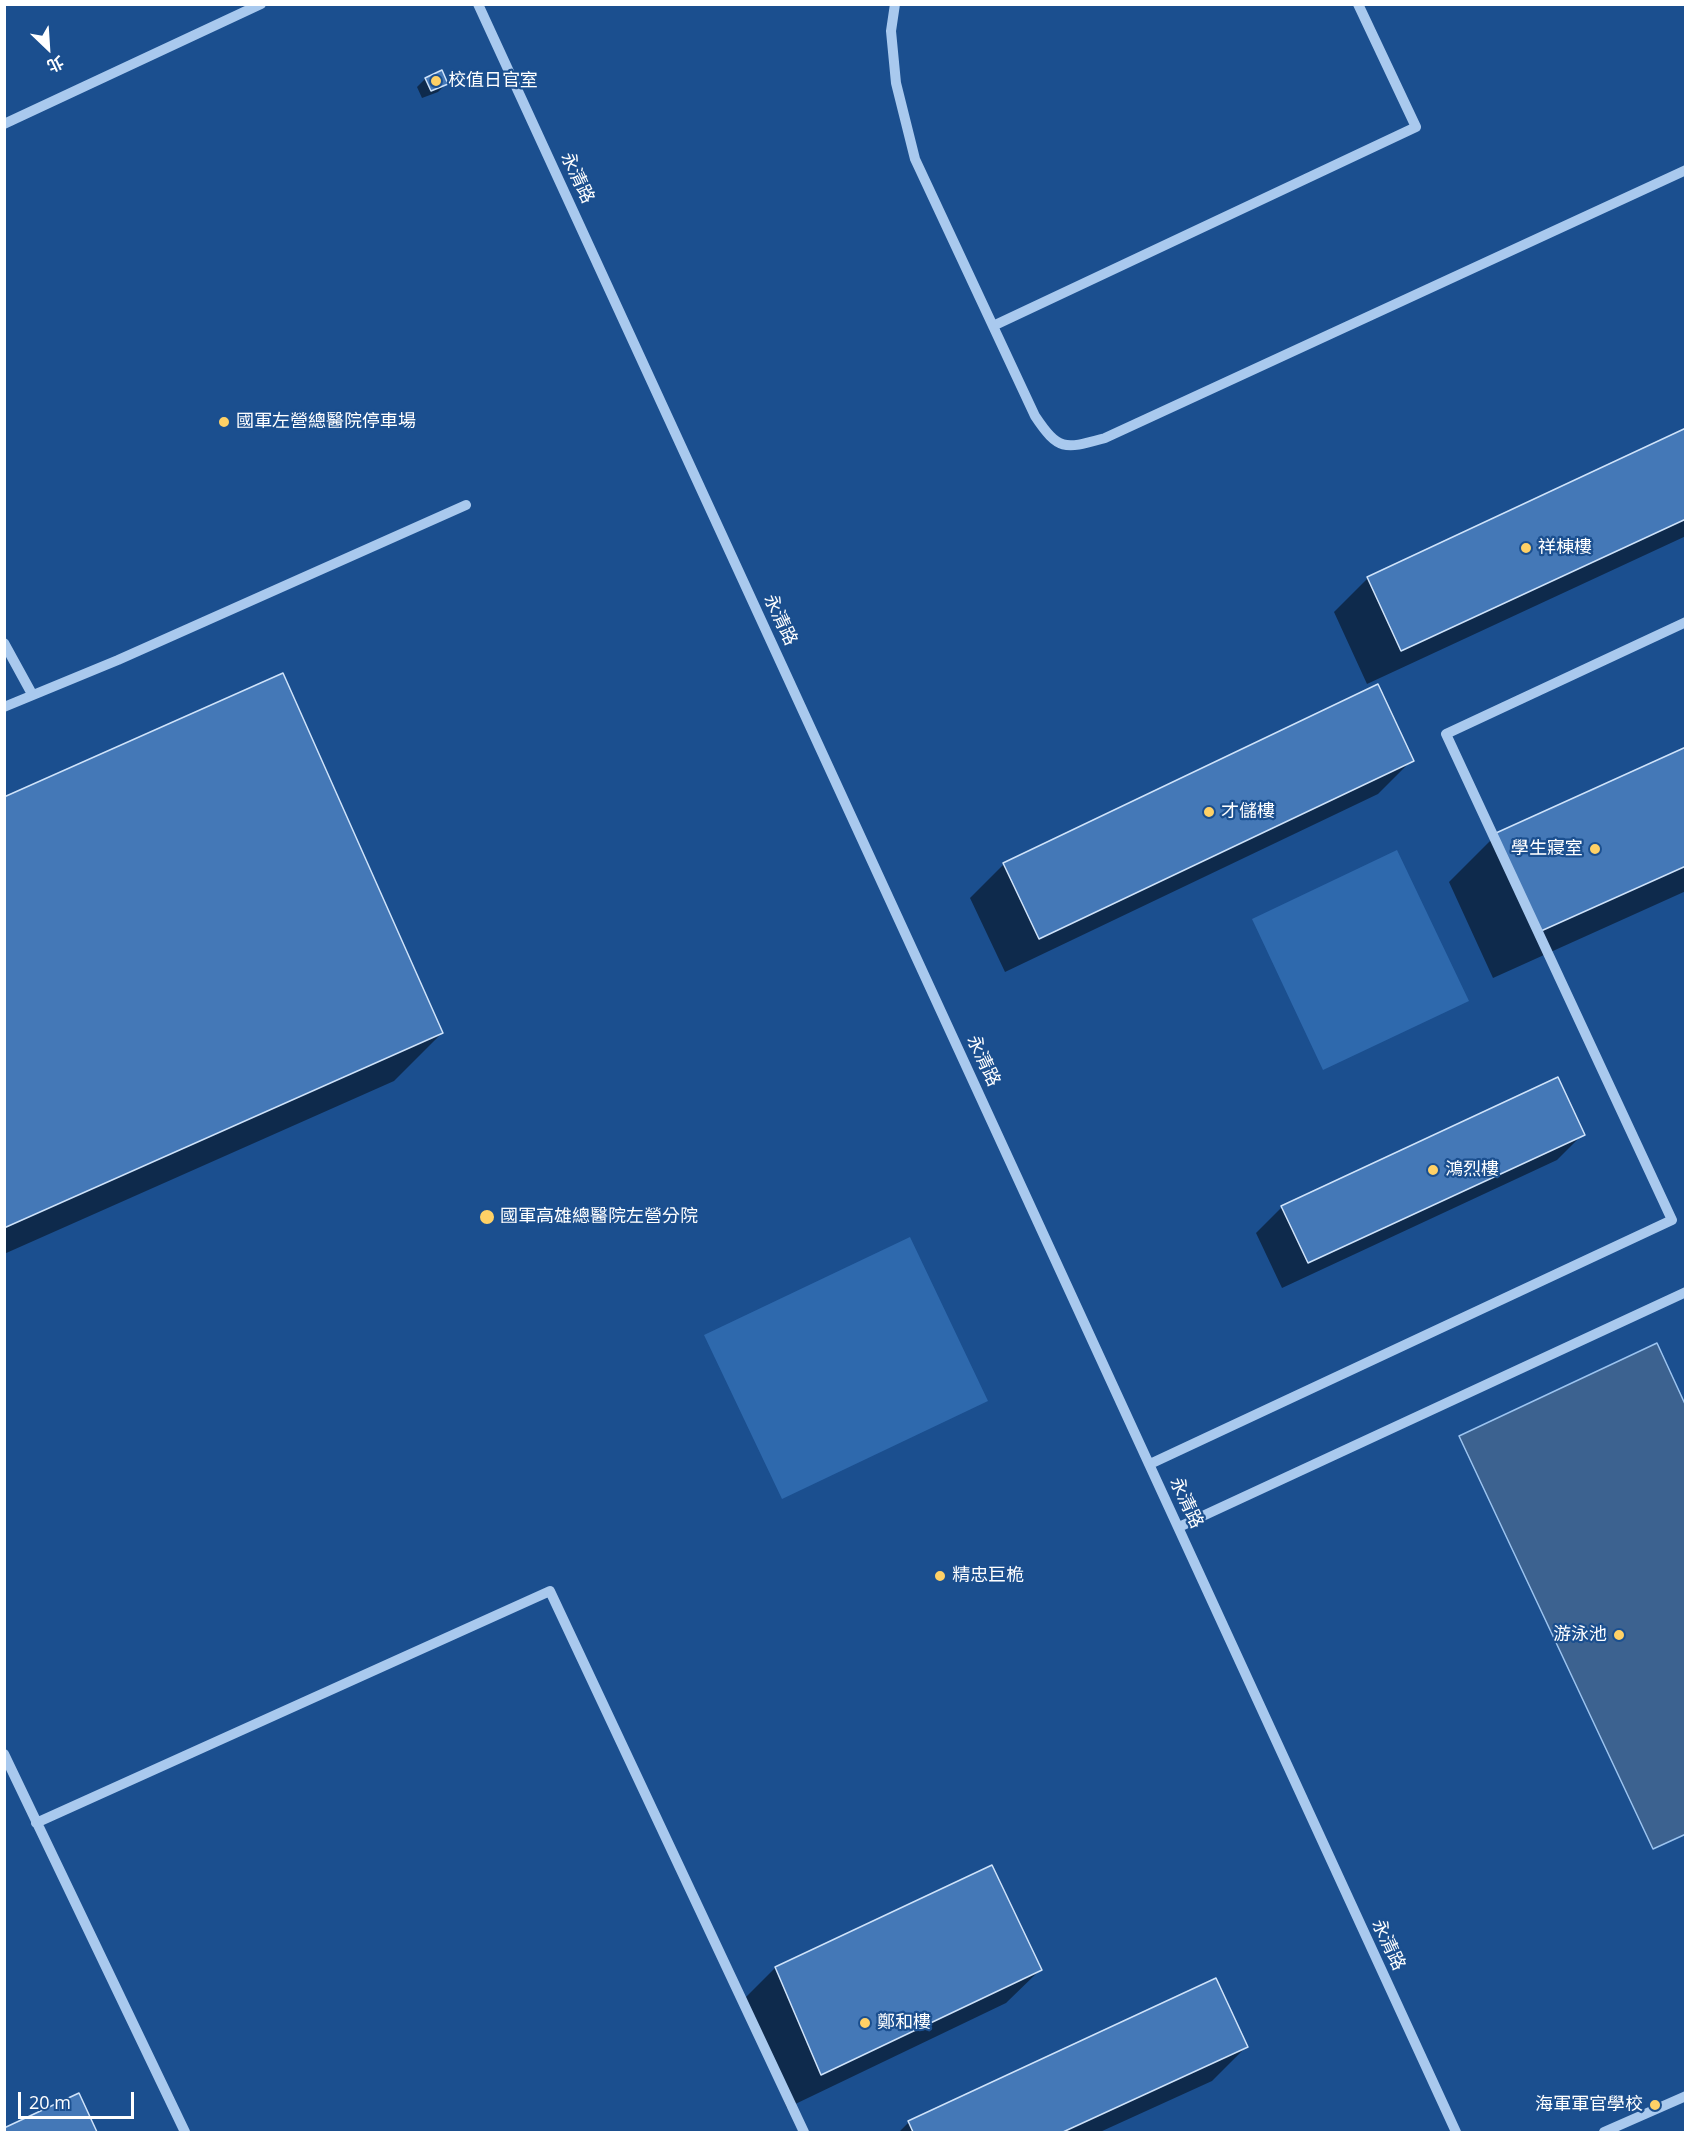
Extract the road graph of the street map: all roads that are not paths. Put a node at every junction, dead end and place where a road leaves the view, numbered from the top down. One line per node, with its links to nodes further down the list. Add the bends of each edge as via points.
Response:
1 (261, 4): 5 (street)
2 (478, 4): 14 (street, 永清路)
3 (895, 4): 7 (street, via 891,31 896,83 915,159)
4 (1358, 4): 7 (street, via 1416,127)
5 (4, 124)
6 (1686, 171): 7 (street, via 1105,438 1075,446 1062,445 1050,438 1035,416)
7 (993, 326)
8 (466, 505): 11 (street, via 118,660)
9 (1686, 622): 14 (street, via 1446,734 1672,1220)
10 (4, 643): 11 (street)
11 (32, 694): 12 (street)
12 (4, 707)
13 (1686, 1292): 15 (street)
14 (1150, 1464): 15 (street, 永清路)
15 (1179, 1527): 21 (street, 永清路)
16 (4, 1754): 17 (street)
17 (36, 1823): 19 (street); 20 (street, via 550,1591)
18 (1686, 2096): 22 (street)
19 (185, 2133)
20 (804, 2133)
21 (1456, 2133)
22 (1604, 2133)

